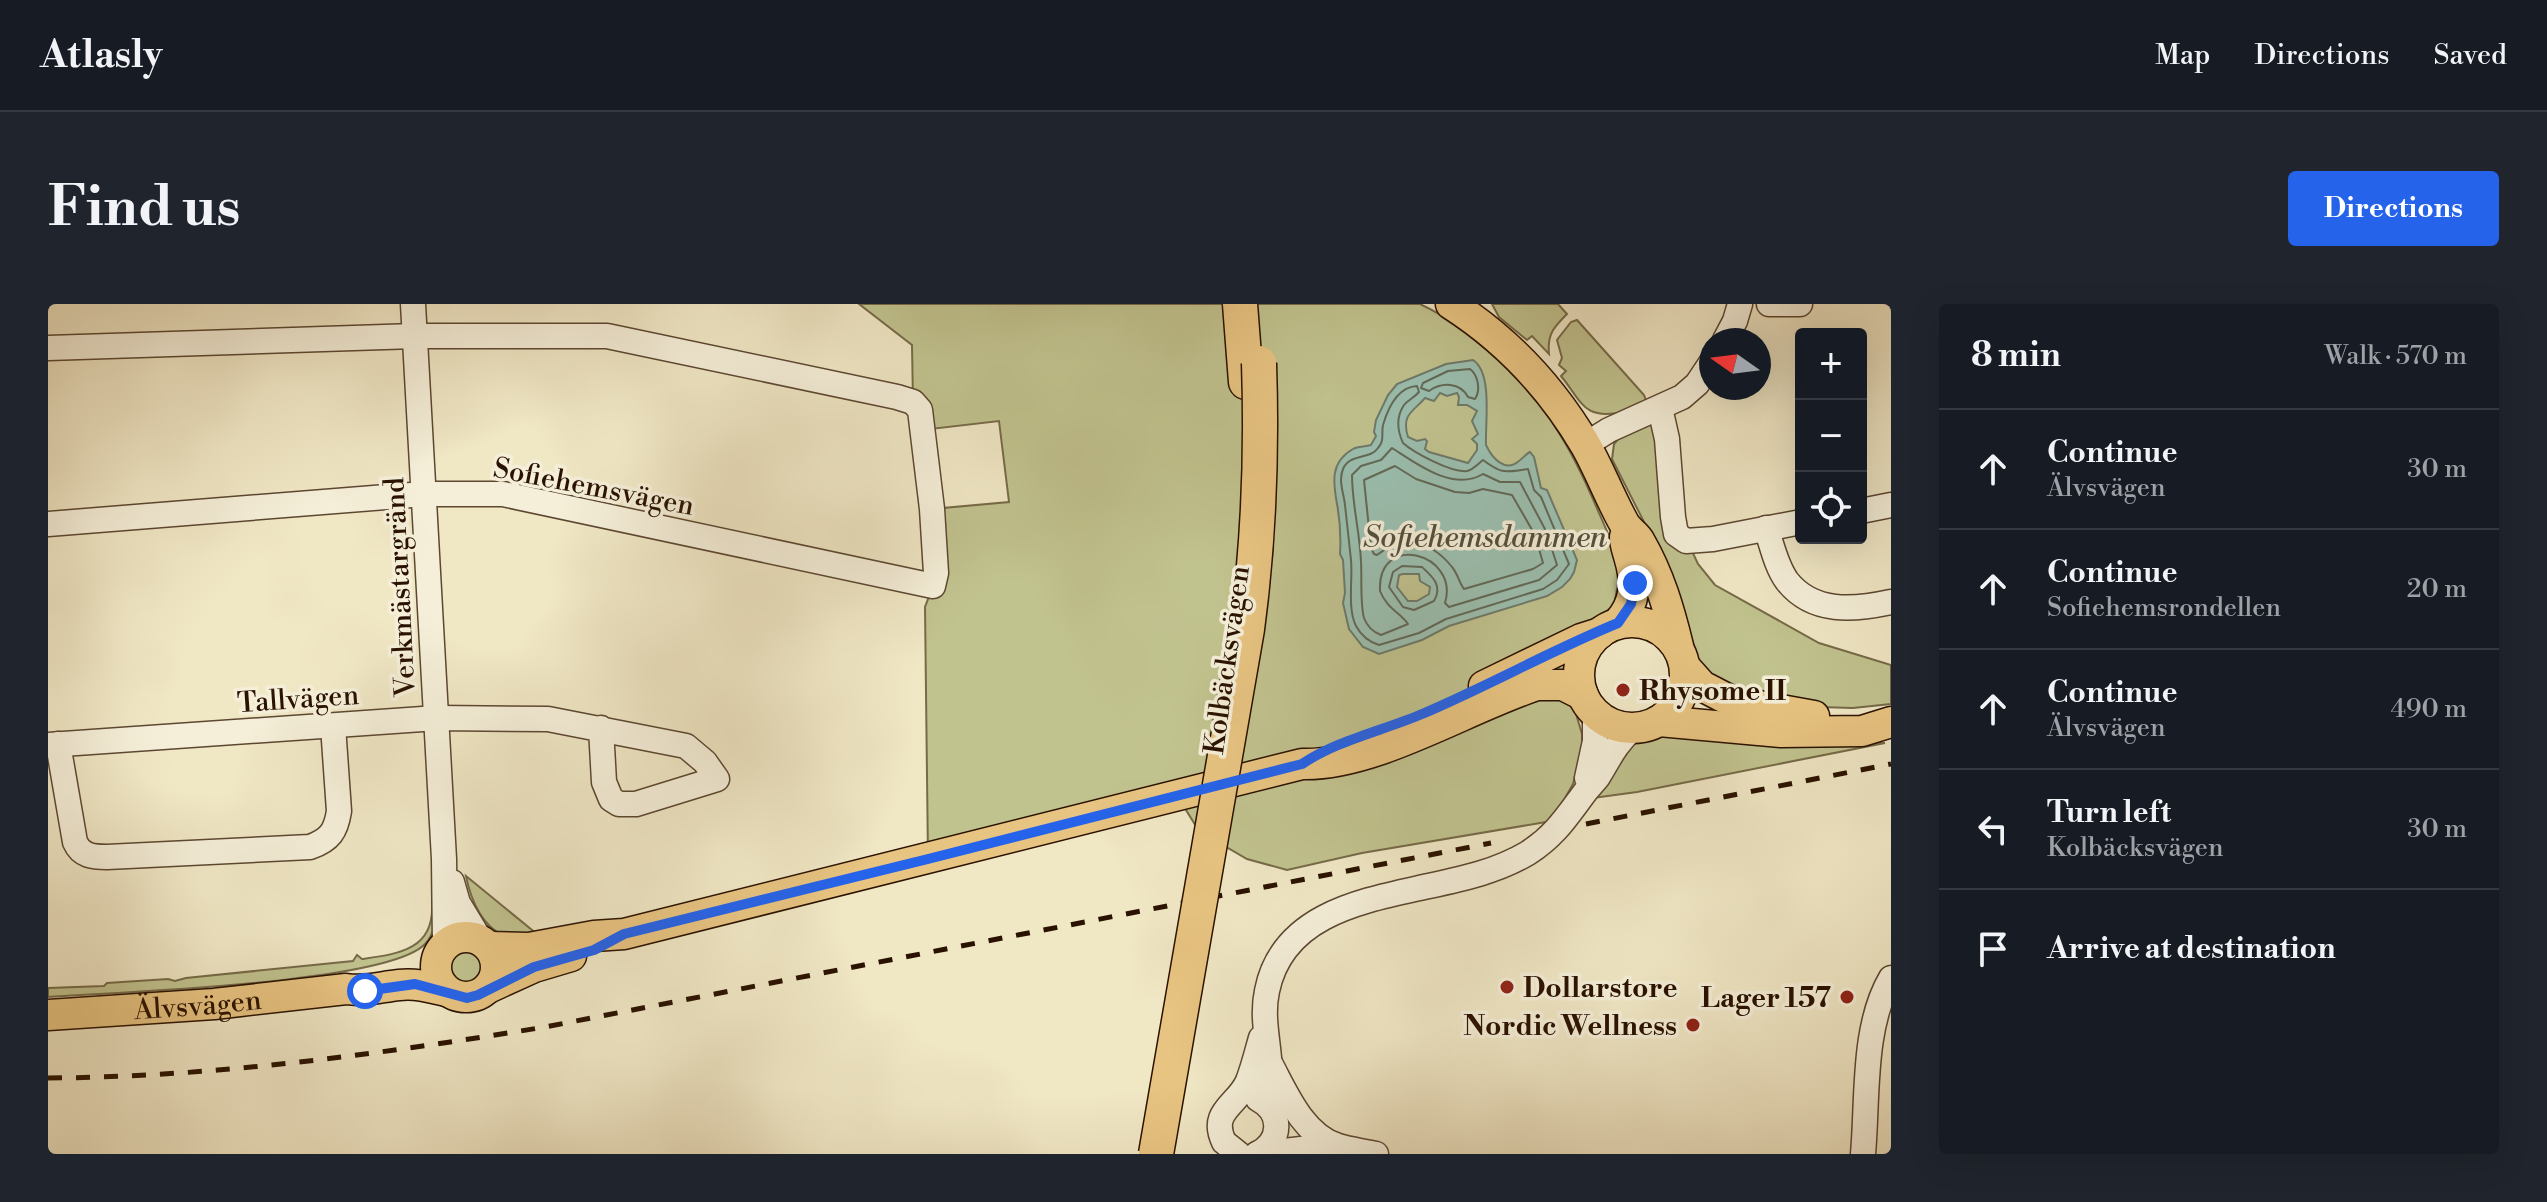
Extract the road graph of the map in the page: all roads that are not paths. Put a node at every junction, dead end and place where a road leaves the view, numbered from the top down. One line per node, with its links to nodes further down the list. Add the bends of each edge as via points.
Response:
1 (413, 304): 9 (street, Verkmästargränd)
2 (1240, 304): 47 (highway, Kolbäcksvägen, via 1247,484 1238,593)
3 (1255, 304): 48 (highway, Kolbäcksvägen, bridge, via 1261,422 1256,557)
4 (1451, 304): 13 (main road, via 1498,337 1528,367)
5 (1740, 304): 8 (street)
6 (1769, 304): 7 (street)
7 (1800, 304)
8 (1731, 328)
9 (415, 336): 10 (street); 14 (street, Verkmästargränd); 14 (street, Sofiehemsvägen, via 607,336 913,402 920,410 936,573 933,586 503,494)
10 (48, 348)
11 (1699, 381): 12 (street)
12 (1660, 408): 13 (street); 20 (street, via 1676,534 1686,541)
13 (1585, 445): 19 (main road)
14 (424, 494): 18 (street, Sofiehemsvägen); 25 (street, Verkmästargränd)
15 (1891, 505): 16 (street)
16 (1867, 510)
17 (1795, 523): 20 (street)
18 (48, 524)
19 (1626, 527): 22 (main road, via 1624,542 1635,593 1627,614); 23 (main road, via 1638,537 1653,567)
20 (1766, 528): 21 (street, via 1782,572 1808,599 1849,609)
21 (1891, 602)
22 (1609, 628): 23 (main road, via 1634,621 1653,625 1666,633); 24 (main road, via 1581,661 1579,678); 31 (main road, via 1424,713 1324,749)
23 (1682, 657): 26 (main road, via 1702,686 1731,701); 27 (main road, via 1684,687 1674,708)
24 (1589, 704): 27 (main road, via 1606,721); 31 (main road, via 1563,685 1537,685 1363,754); 32 (street, via 1595,741)
25 (437, 718): 28 (street, Tallvägen); 29 (street, Tallvägen, via 548,719); 33 (street, Verkmästargränd)
26 (1889, 722): 27 (main road, via 1862,731 1781,732)
27 (1646, 725): 32 (street, via 1617,743)
28 (333, 726): 30 (street, Tallvägen); 30 (street, via 337,823 329,838 310,847 88,856 75,842)
29 (601, 728): 29 (street, Tallvägen, via 604,782 619,804 636,804 717,779 686,746)
30 (53, 744)
31 (1302, 764): 34 (main road)
32 (1584, 793): 42 (street, via 1553,833 1510,863 1356,904 1317,920 1285,952 1266,992)
33 (445, 867): 35 (street, Verkmästargränd, via 458,903); 36 (street, Verkmästargränd)
34 (624, 934): 35 (main road, via 529,948); 38 (main road)
35 (485, 944): 36 (main road, via 468,937); 38 (main road, via 494,955 496,973)
36 (444, 945): 39 (main road, Älvsvägen); 40 (main road, via 436,974)
37 (1891, 978): 52 (street, via 1872,1031)
38 (488, 988): 40 (main road, via 467,998)
39 (346, 989): 40 (main road, Älvsvägen, via 415,984); 41 (main road, Älvsvägen)
40 (446, 991)
41 (48, 1015)
42 (1264, 1028): 43 (street); 44 (street, via 1247,1085)
43 (1269, 1061): 45 (street); 46 (street, via 1291,1102)
44 (1232, 1103): 45 (street, via 1251,1098); 49 (street, via 1219,1130)
45 (1272, 1112): 46 (street); 50 (street, via 1275,1137)
46 (1325, 1139): 50 (street); 51 (street)
47 (1142, 1154)
48 (1156, 1154)
49 (1239, 1154)
50 (1257, 1154)
51 (1376, 1154)
52 (1863, 1154)

